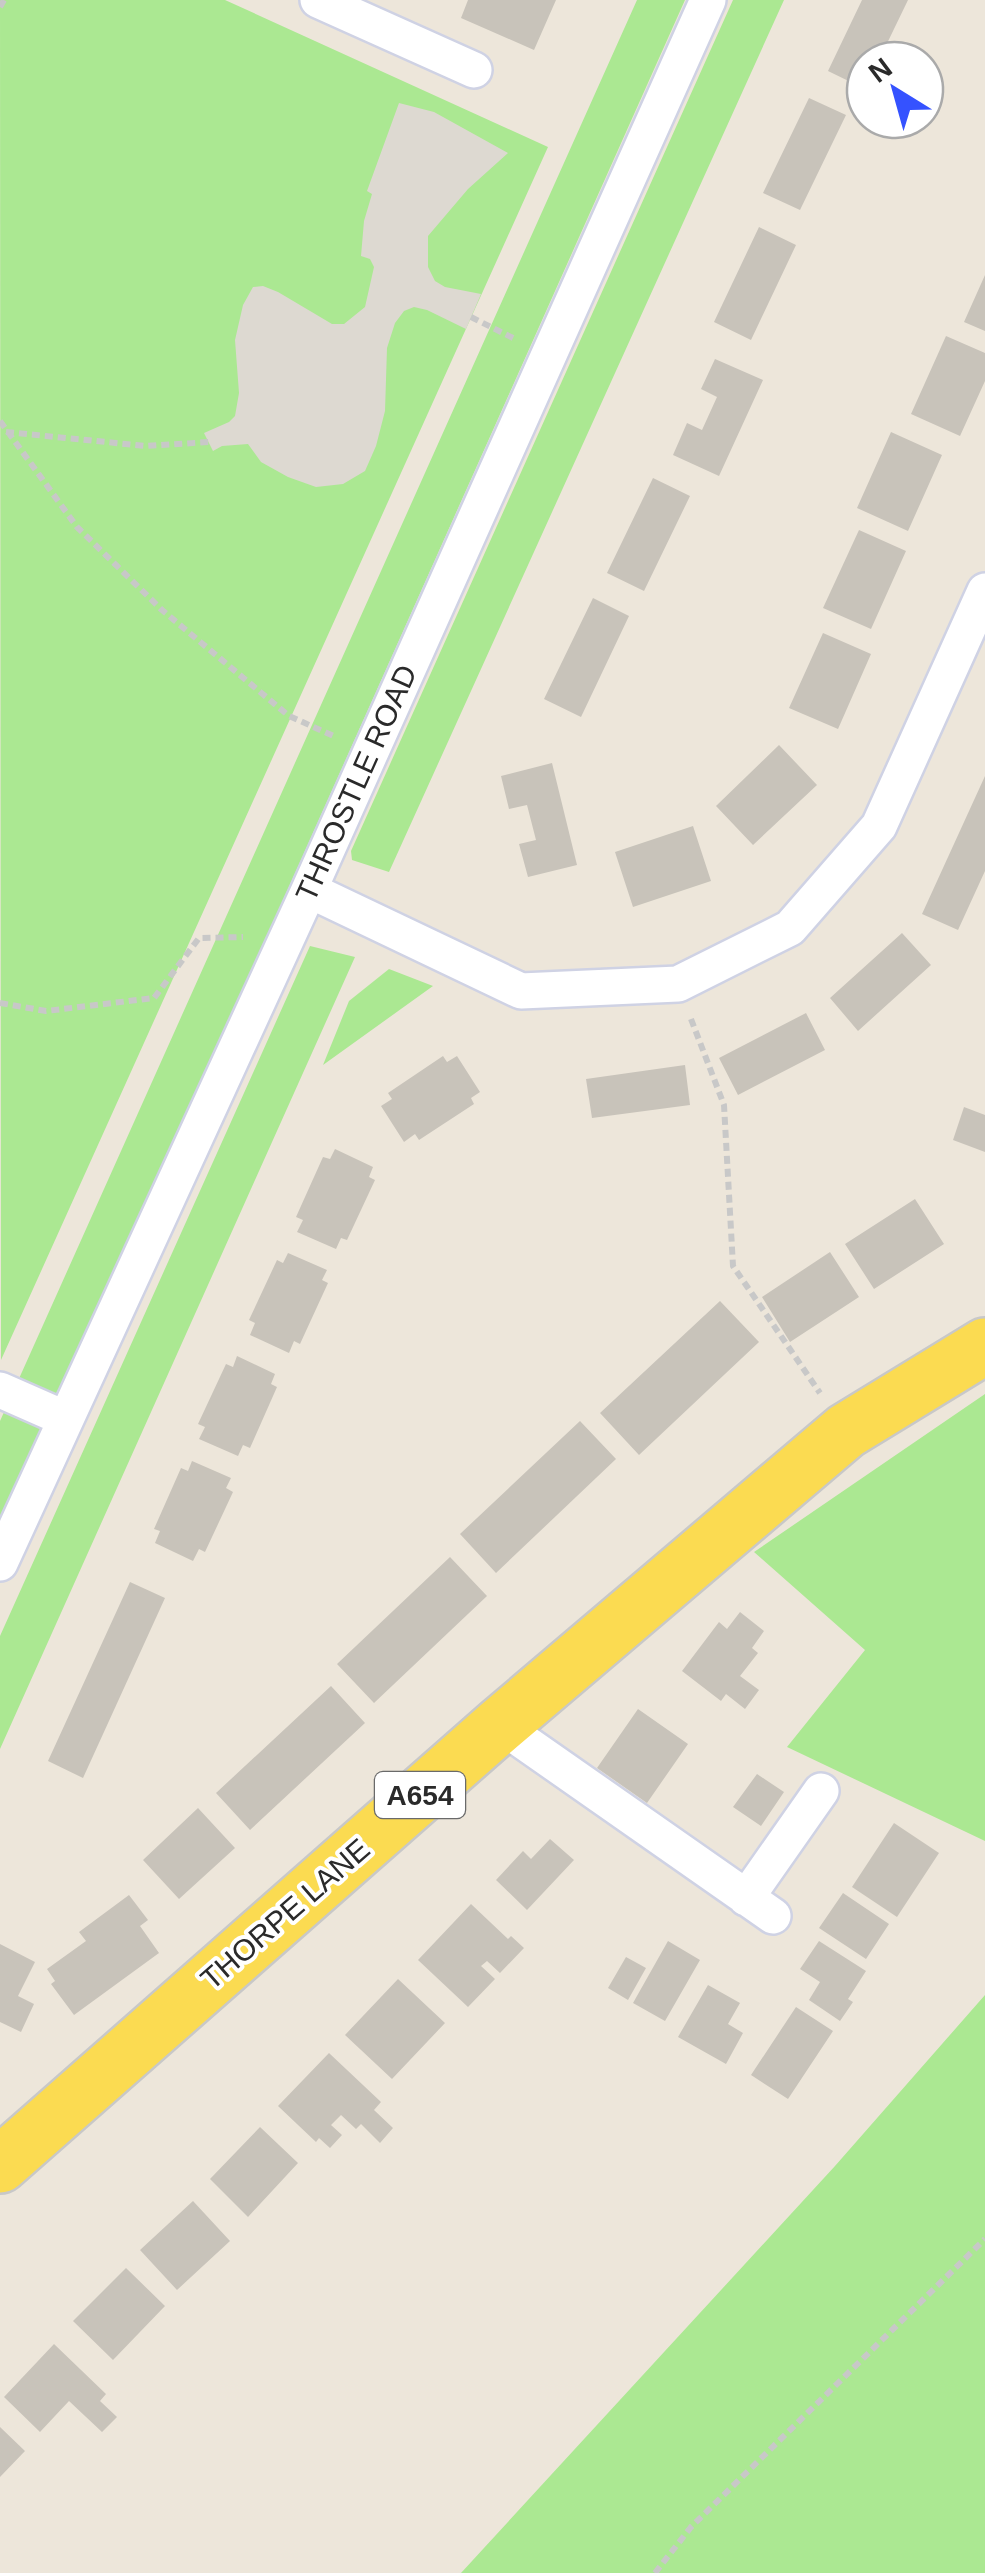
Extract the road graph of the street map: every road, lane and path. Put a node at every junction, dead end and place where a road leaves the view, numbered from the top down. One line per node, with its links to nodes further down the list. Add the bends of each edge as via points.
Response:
1 (4, 0): 4 (path)
2 (318, 0): 5 (street)
3 (708, 0): 10 (street, THROSTLE ROAD)
4 (0, 7)
5 (474, 70)
6 (0, 421): 7 (path)
7 (5, 432): 8 (path, via 146,446); 10 (path, via 77,527 162,610 289,716)
8 (208, 442)
9 (985, 591): 13 (street, via 878,826 790,928)
10 (369, 752): 11 (street, THROSTLE ROAD)
11 (309, 890): 12 (street, THROSTLE ROAD); 13 (street, via 521,991)
12 (289, 934): 14 (path, via 200,938 154,998 46,1011); 17 (street, THROSTLE ROAD)
13 (678, 984): 18 (path, via 724,1105 733,1266)
14 (0, 1003)
15 (985, 1346): 18 (main road, A654)
16 (0, 1390): 17 (street)
17 (66, 1418): 19 (street, THROSTLE ROAD)
18 (846, 1432): 20 (main road, THORPE LANE / A654)
19 (0, 1564)
20 (500, 1725): 21 (street, via 759,1907); 22 (main road, THORPE LANE / A654)
21 (821, 1792)
22 (0, 2165)
23 (985, 2239): 24 (path, via 691,2527)
24 (654, 2573)

